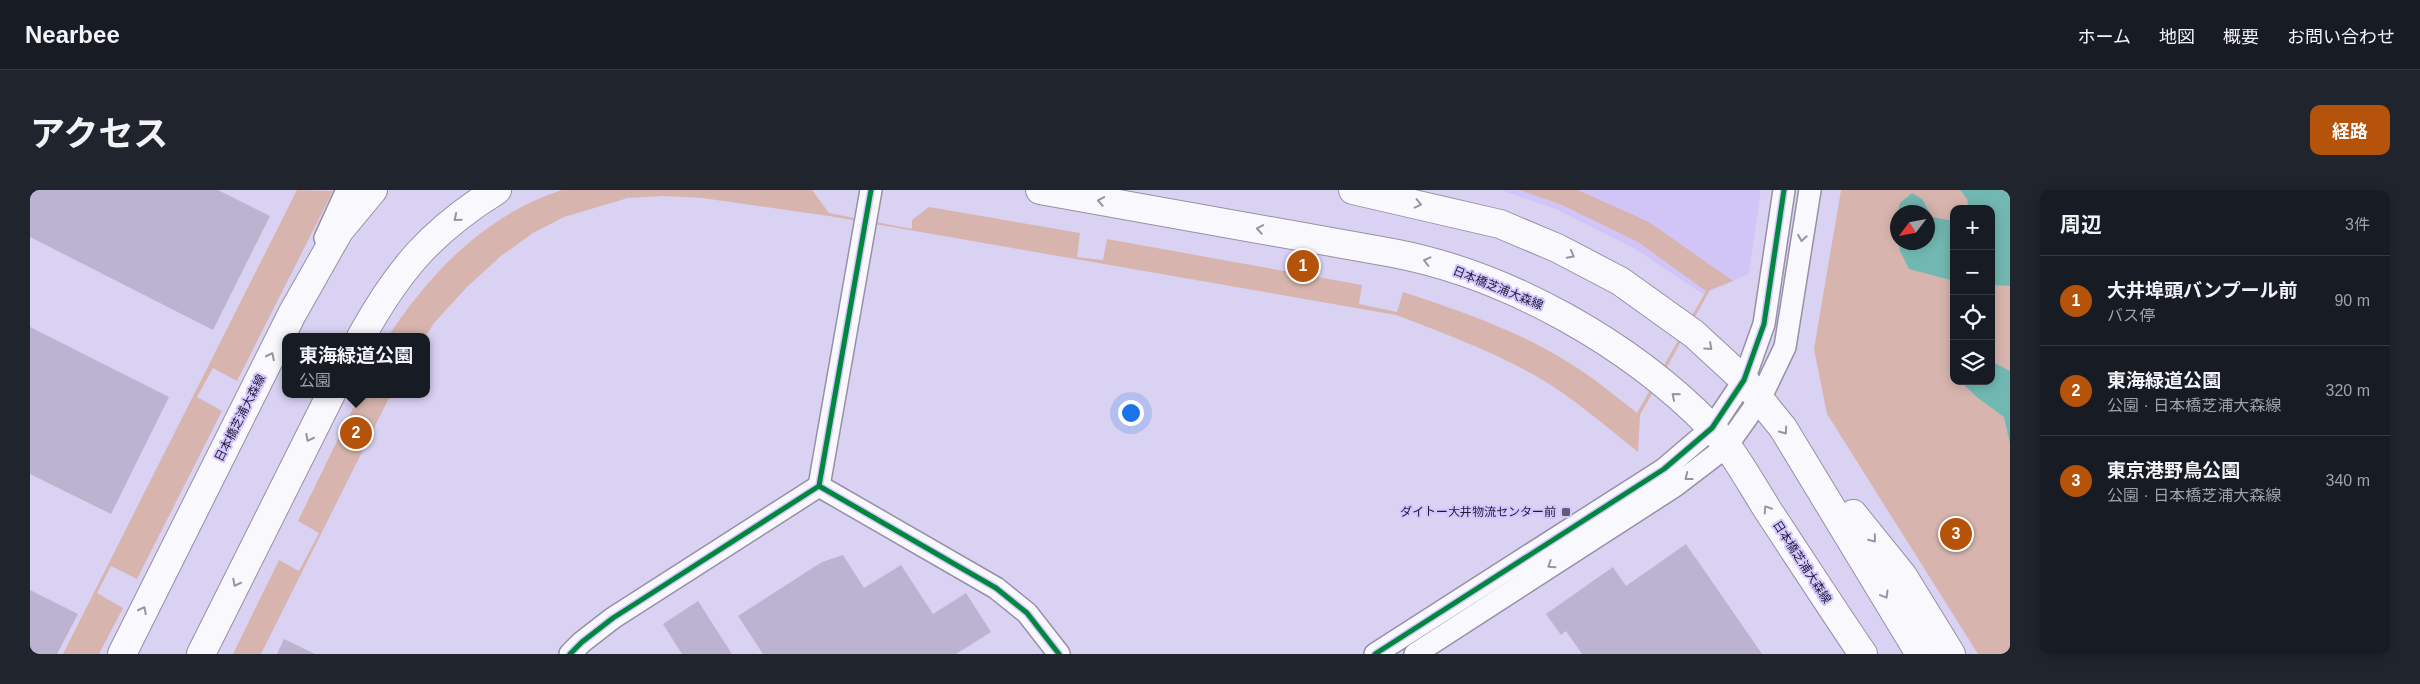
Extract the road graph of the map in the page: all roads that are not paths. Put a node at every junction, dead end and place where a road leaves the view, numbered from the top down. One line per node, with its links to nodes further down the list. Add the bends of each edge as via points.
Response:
1 (347, 190): 9 (street)
2 (373, 190): 9 (main road, 日本橋芝浦大森線, via 339,230)
3 (497, 190): 11 (main road, one-way to 11, via 432,238 408,264 377,307)
4 (871, 190): 17 (street)
5 (1040, 190): 15 (main road, 日本橋芝浦大森線, one-way to 5, via 1631,359 1580,325 1531,299 1479,278 1398,254)
6 (1784, 190): 13 (street)
7 (1810, 190): 13 (street, one-way to 13, via 1785,347)
8 (1359, 191): 13 (main road, one-way to 13, via 1500,224 1557,248 1620,281 1672,316)
9 (292, 314): 10 (main road, 日本橋芝浦大森線, one-way to 9)
10 (282, 333)
11 (363, 333)
12 (282, 334): 20 (main road, 日本橋芝浦大森線, one-way to 12)
13 (1752, 389): 15 (street); 16 (main road, one-way to 16)
14 (329, 398): 21 (main road, one-way to 21)
15 (1719, 437): 18 (main road, 日本橋芝浦大森線, one-way to 15); 19 (street, one-way to 19, via 1675,486); 24 (street)
16 (1806, 463): 27 (main road, one-way to 27); 28 (main road, one-way to 28, via 1839,496 1903,576)
17 (819, 486): 22 (street, via 613,618); 23 (street, via 996,588 1027,613)
18 (1794, 550): 25 (main road); 26 (main road, 日本橋芝浦大森線)
19 (1428, 651)
20 (122, 654)
21 (201, 654)
22 (570, 654)
23 (1059, 654)
24 (1375, 654)
25 (1844, 654)
26 (1863, 654)
27 (1920, 654)
28 (1952, 654)

